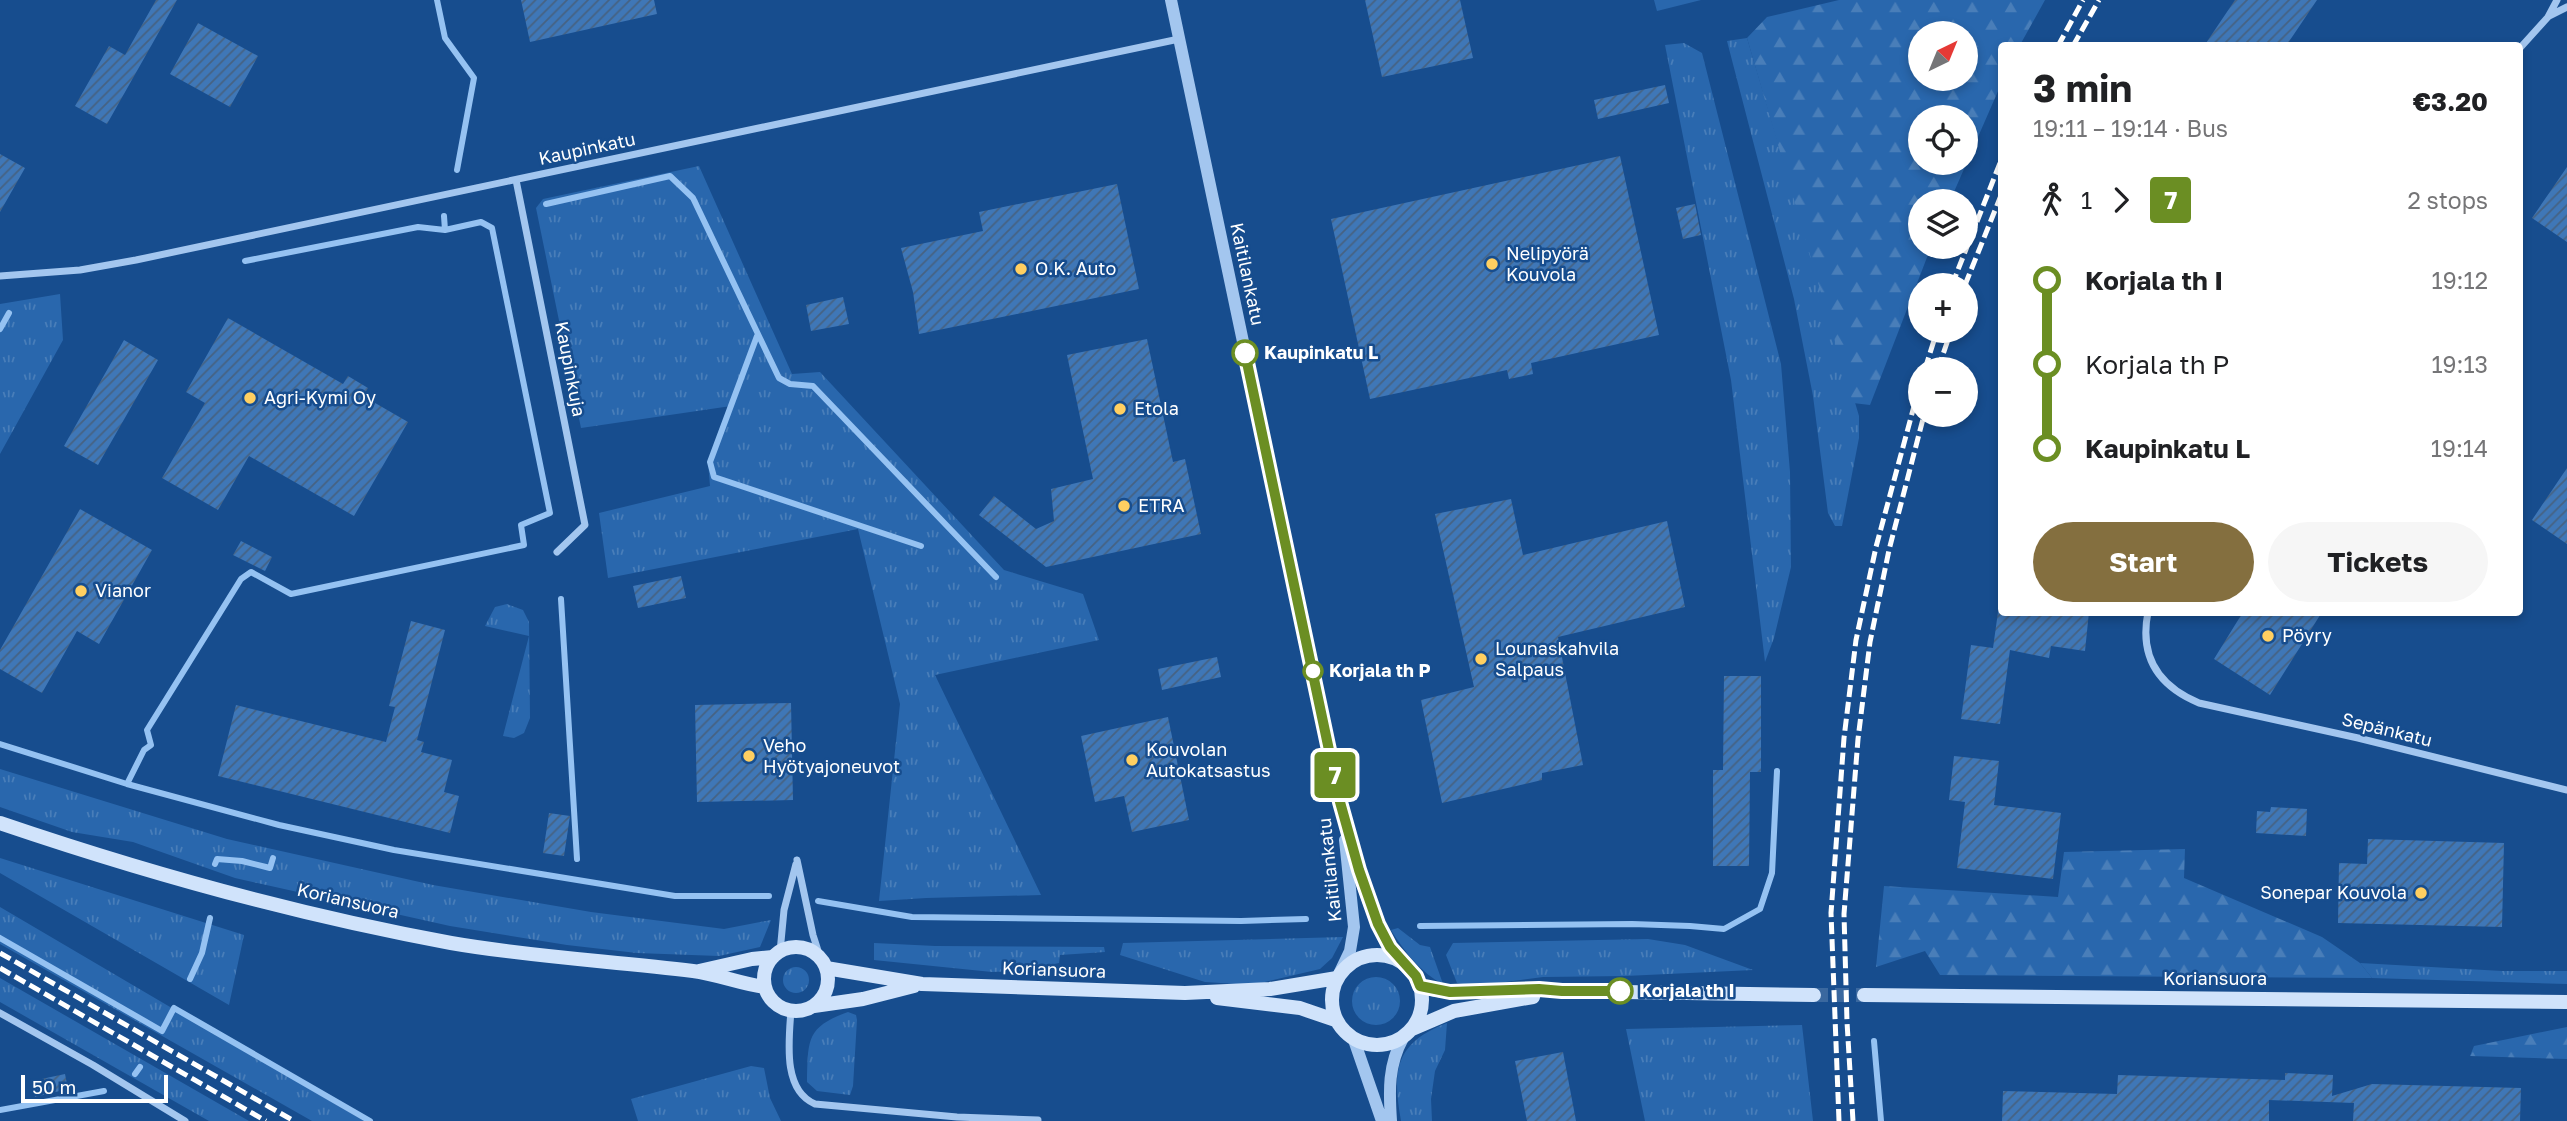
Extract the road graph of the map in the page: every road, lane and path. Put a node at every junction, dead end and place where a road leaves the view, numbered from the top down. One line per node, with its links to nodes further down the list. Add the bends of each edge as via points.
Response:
1 (1171, 0): 5 (street, Kaitilankatu)
2 (2557, 0): 4 (street)
3 (2567, 7): 4 (street)
4 (2548, 17): 6 (street)
5 (1179, 39): 7 (street, Kaupinkatu); 12 (street, Kaitilankatu)
6 (2523, 45)
7 (516, 180): 8 (street, Kaupinkatu, via 80,271); 9 (street, Kaupinkuja, via 586,526)
8 (0, 276)
9 (557, 552)
10 (2147, 616): 11 (street, Sepänkatu, via 2145,645 2153,666 2178,694)
11 (2567, 790)
12 (1340, 802): 15 (street, Kaitilankatu, via 1378,924); 18 (street, Kaitilankatu, via 1354,927 1350,951)
13 (0, 823): 17 (main road, Koriansuora, via 176,878 326,918 564,960)
14 (776, 954): 16 (main road, via 802,948); 16 (street, via 797,860); 17 (main road, Koriansuora); 21 (main road, via 765,971)
15 (1401, 961): 18 (main road, via 1374,954 1361,957); 20 (main road)
16 (824, 964): 19 (main road, Koriansuora); 27 (main road, via 826,989)
17 (696, 972): 21 (main road, Koriansuora)
18 (1338, 976): 23 (main road, Koriansuora, via 1270,989); 30 (main road, via 1331,1006)
19 (922, 984): 23 (main road, Koriansuora); 27 (main road, Koriansuora)
20 (1420, 986): 22 (main road, via 1450,992); 31 (main road, via 1420,1016)
21 (765, 987): 28 (main road, via 775,1003)
22 (1562, 991): 24 (main road); 31 (main road, via 1454,1012)
23 (1185, 993): 30 (main road, Koriansuora, via 1300,1008)
24 (1814, 995)
25 (1864, 995): 26 (main road, Koriansuora)
26 (2567, 1002)
27 (814, 1006): 28 (main road)
28 (791, 1010): 33 (street, via 792,1073 807,1101 957,1117)
29 (0, 1013): 34 (street)
30 (1335, 1020): 32 (main road)
31 (1408, 1033): 32 (main road, via 1379,1046); 36 (street, via 1394,1055 1390,1073)
32 (1354, 1040): 35 (street)
33 (1038, 1120)
34 (185, 1121)
35 (1382, 1121)
36 (1391, 1121)

